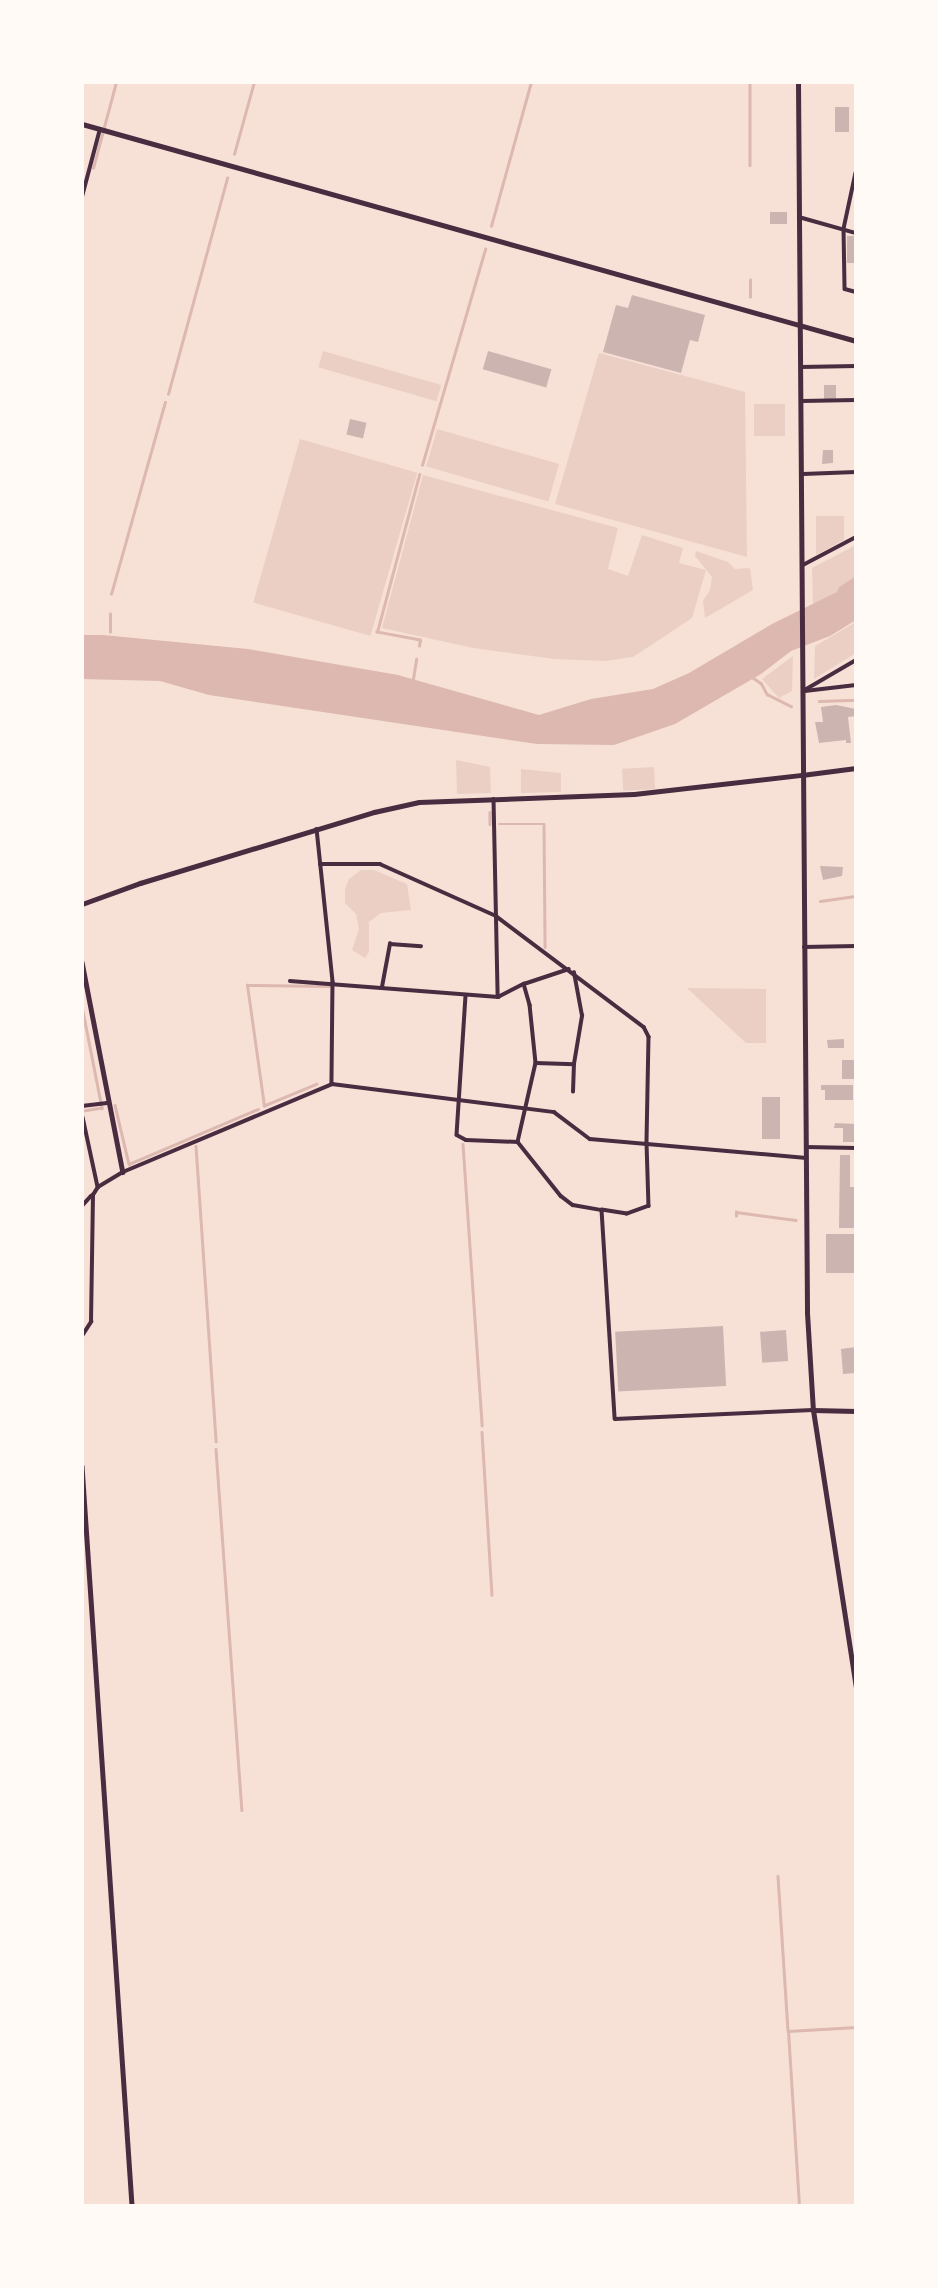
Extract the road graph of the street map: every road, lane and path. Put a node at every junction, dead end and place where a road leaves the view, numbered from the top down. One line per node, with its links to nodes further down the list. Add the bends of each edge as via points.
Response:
1 (798, 82): 6 (main road)
2 (82, 124): 3 (main road)
3 (100, 129): 5 (street); 10 (main road)
4 (856, 173): 7 (street)
5 (82, 197)
6 (799, 217): 7 (street); 10 (main road)
7 (844, 229): 8 (street); 9 (street, via 845,289)
8 (856, 233)
9 (856, 292)
10 (800, 325): 11 (main road); 13 (main road)
11 (856, 341)
12 (856, 366): 13 (street)
13 (801, 367): 15 (main road)
14 (856, 400): 15 (street)
15 (802, 401): 17 (main road)
16 (856, 472): 17 (street)
17 (803, 474): 19 (main road)
18 (856, 537): 19 (street)
19 (803, 565): 22 (main road)
20 (856, 660): 22 (street)
21 (856, 685): 22 (street)
22 (803, 689): 24 (main road)
23 (856, 768): 24 (street)
24 (802, 775): 25 (main road, via 634,794); 32 (main road)
25 (494, 798): 26 (main road, via 419,802); 29 (street)
26 (317, 829): 27 (street); 28 (main road)
27 (320, 864): 29 (street, via 380,863); 37 (street)
28 (82, 904)
29 (496, 916): 34 (street); 41 (street)
30 (421, 946): 39 (street, via 390,944)
31 (856, 946): 32 (street)
32 (804, 947): 53 (main road)
33 (82, 962): 47 (street)
34 (569, 969): 35 (street); 38 (street)
35 (574, 973): 43 (street, via 582,1016); 52 (street, via 644,1027 649,1037)
36 (290, 981): 37 (street)
37 (333, 982): 39 (street); 44 (street)
38 (524, 984): 41 (street); 42 (street)
39 (382, 988): 40 (street)
40 (466, 996): 41 (street); 46 (street)
41 (498, 996)
42 (536, 1063): 43 (street); 49 (street)
43 (574, 1064): 45 (street)
44 (332, 1084): 46 (street); 56 (street)
45 (573, 1092)
46 (457, 1099): 49 (street); 51 (street, via 457,1135 466,1140)
47 (107, 1103): 48 (street); 56 (street)
48 (82, 1105)
49 (525, 1108): 51 (street); 52 (street, via 554,1112 590,1139)
50 (83, 1117): 57 (street)
51 (519, 1142): 60 (street, via 561,1196 573,1205)
52 (647, 1143): 55 (street); 60 (street, via 649,1206 627,1214)
53 (806, 1147): 54 (street); 55 (main road)
54 (856, 1148)
55 (806, 1158): 62 (main road, via 806,1293)
56 (123, 1172): 57 (street)
57 (98, 1187): 58 (street)
58 (93, 1195): 59 (street); 61 (street, via 91,1322)
59 (82, 1206)
60 (602, 1210): 62 (street, via 615,1419)
61 (82, 1336)
62 (813, 1410): 63 (main road); 65 (main road)
63 (856, 1410)
64 (82, 1466): 67 (street)
65 (854, 1659): 66 (main road)
66 (856, 1687)
67 (132, 2206)

